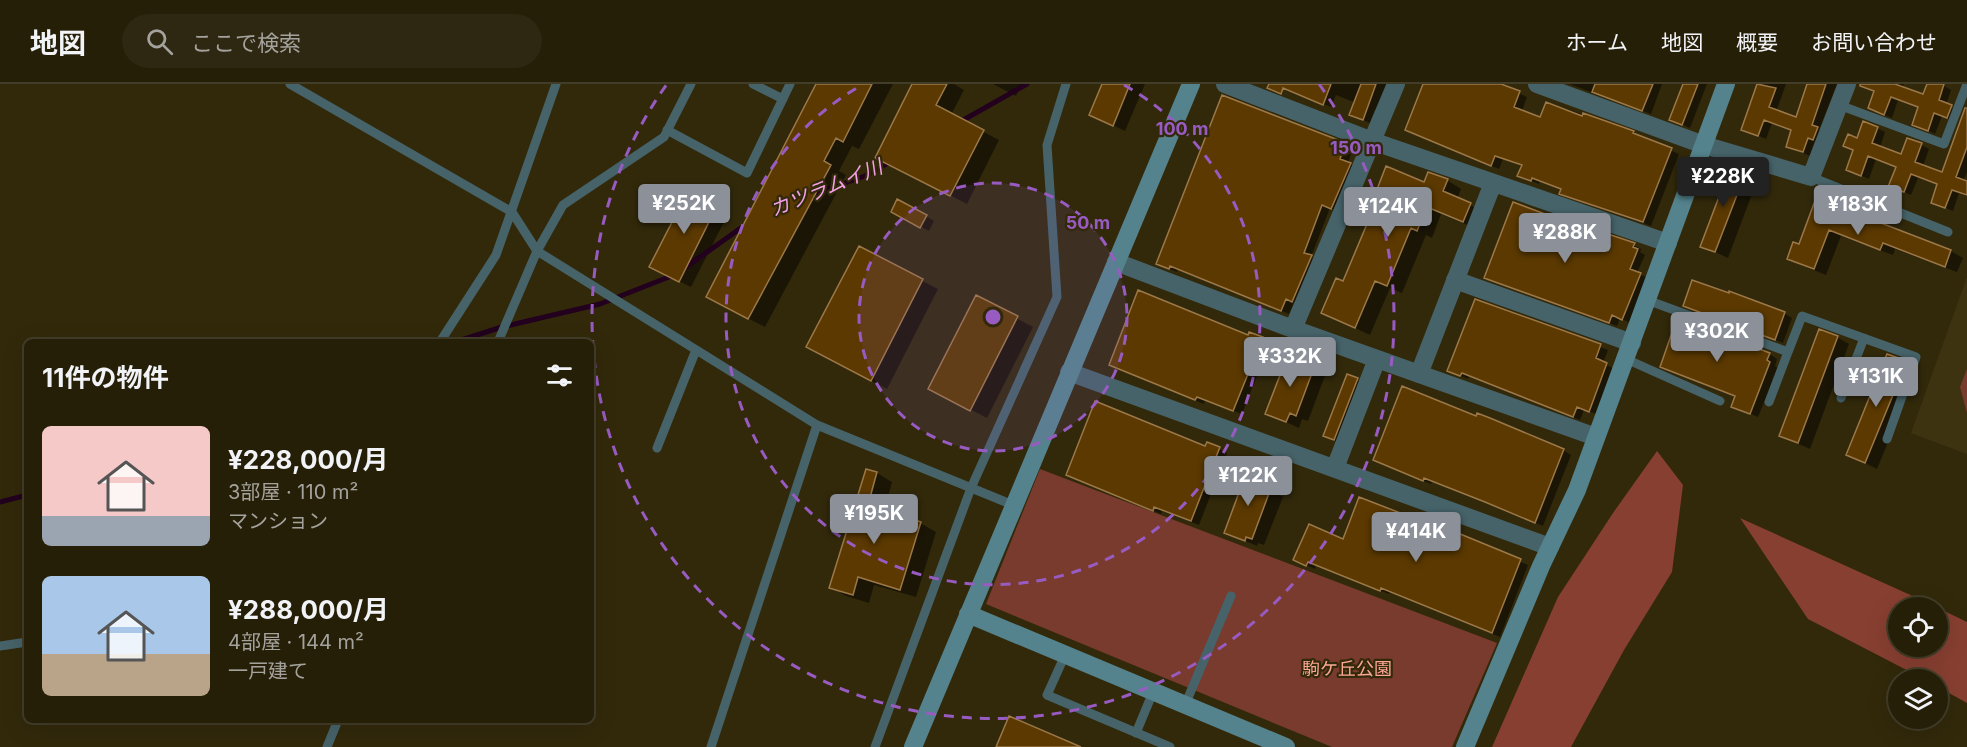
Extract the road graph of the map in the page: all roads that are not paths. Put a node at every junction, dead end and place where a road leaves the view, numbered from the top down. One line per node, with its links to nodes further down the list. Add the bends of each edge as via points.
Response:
1 (290, 84): 21 (lane)
2 (556, 84): 21 (lane)
3 (691, 84): 16 (lane)
4 (753, 84): 14 (lane)
5 (790, 84): 14 (lane)
6 (1066, 84): 46 (lane, via 1047,145 1057,297)
7 (1191, 84): 25 (street)
8 (1226, 84): 17 (street)
9 (1396, 84): 17 (street)
10 (1537, 84): 18 (street)
11 (1726, 84): 18 (street)
12 (1847, 84): 15 (street)
13 (1967, 84): 15 (lane, via 1944,144)
14 (783, 99): 16 (lane, via 747,173)
15 (1839, 105): 19 (street)
16 (667, 130): 24 (lane, via 664,137 563,205)
17 (1372, 141): 20 (street); 28 (street)
18 (1704, 145): 19 (street); 23 (street)
19 (1811, 177): 22 (lane)
20 (1493, 183): 23 (street); 26 (street)
21 (512, 212): 24 (lane); 30 (lane, via 496,255)
22 (1948, 232)
23 (1668, 243): 27 (street)
24 (537, 251): 31 (lane); 32 (lane)
25 (1116, 262): 28 (street); 36 (street)
26 (1455, 280): 33 (street); 37 (street)
27 (1647, 300): 33 (street); 34 (lane)
28 (1293, 329): 35 (street)
29 (1864, 338): 34 (lane, via 1802,316); 38 (lane); 43 (lane, via 1916,357)
30 (442, 339)
31 (499, 339)
32 (696, 350): 41 (lane); 44 (lane)
33 (1629, 351): 39 (lane); 42 (street)
34 (1788, 352): 40 (lane)
35 (1377, 359): 37 (street); 45 (street)
36 (1069, 372): 45 (street); 47 (street)
37 (1419, 374): 42 (street)
38 (1841, 398)
39 (1720, 401)
40 (1769, 402)
41 (817, 425): 46 (lane); 59 (lane)
42 (1596, 437): 48 (street)
43 (1887, 439)
44 (657, 448)
45 (1335, 468): 48 (street)
46 (971, 488): 47 (lane); 60 (lane)
47 (1013, 505): 50 (street)
48 (1550, 547): 64 (street)
49 (1231, 596): 55 (lane)
50 (968, 614): 53 (street); 61 (street)
51 (24, 642): 52 (lane)
52 (0, 646)
53 (1065, 655): 54 (street); 57 (lane, via 1047,695)
54 (1153, 692): 55 (street); 57 (lane)
55 (1185, 705): 63 (street)
56 (337, 723): 58 (lane)
57 (1136, 733): 62 (lane)
58 (327, 747)
59 (711, 747)
60 (875, 747)
61 (913, 747)
62 (1170, 747)
63 (1286, 747)
64 (1465, 747)

